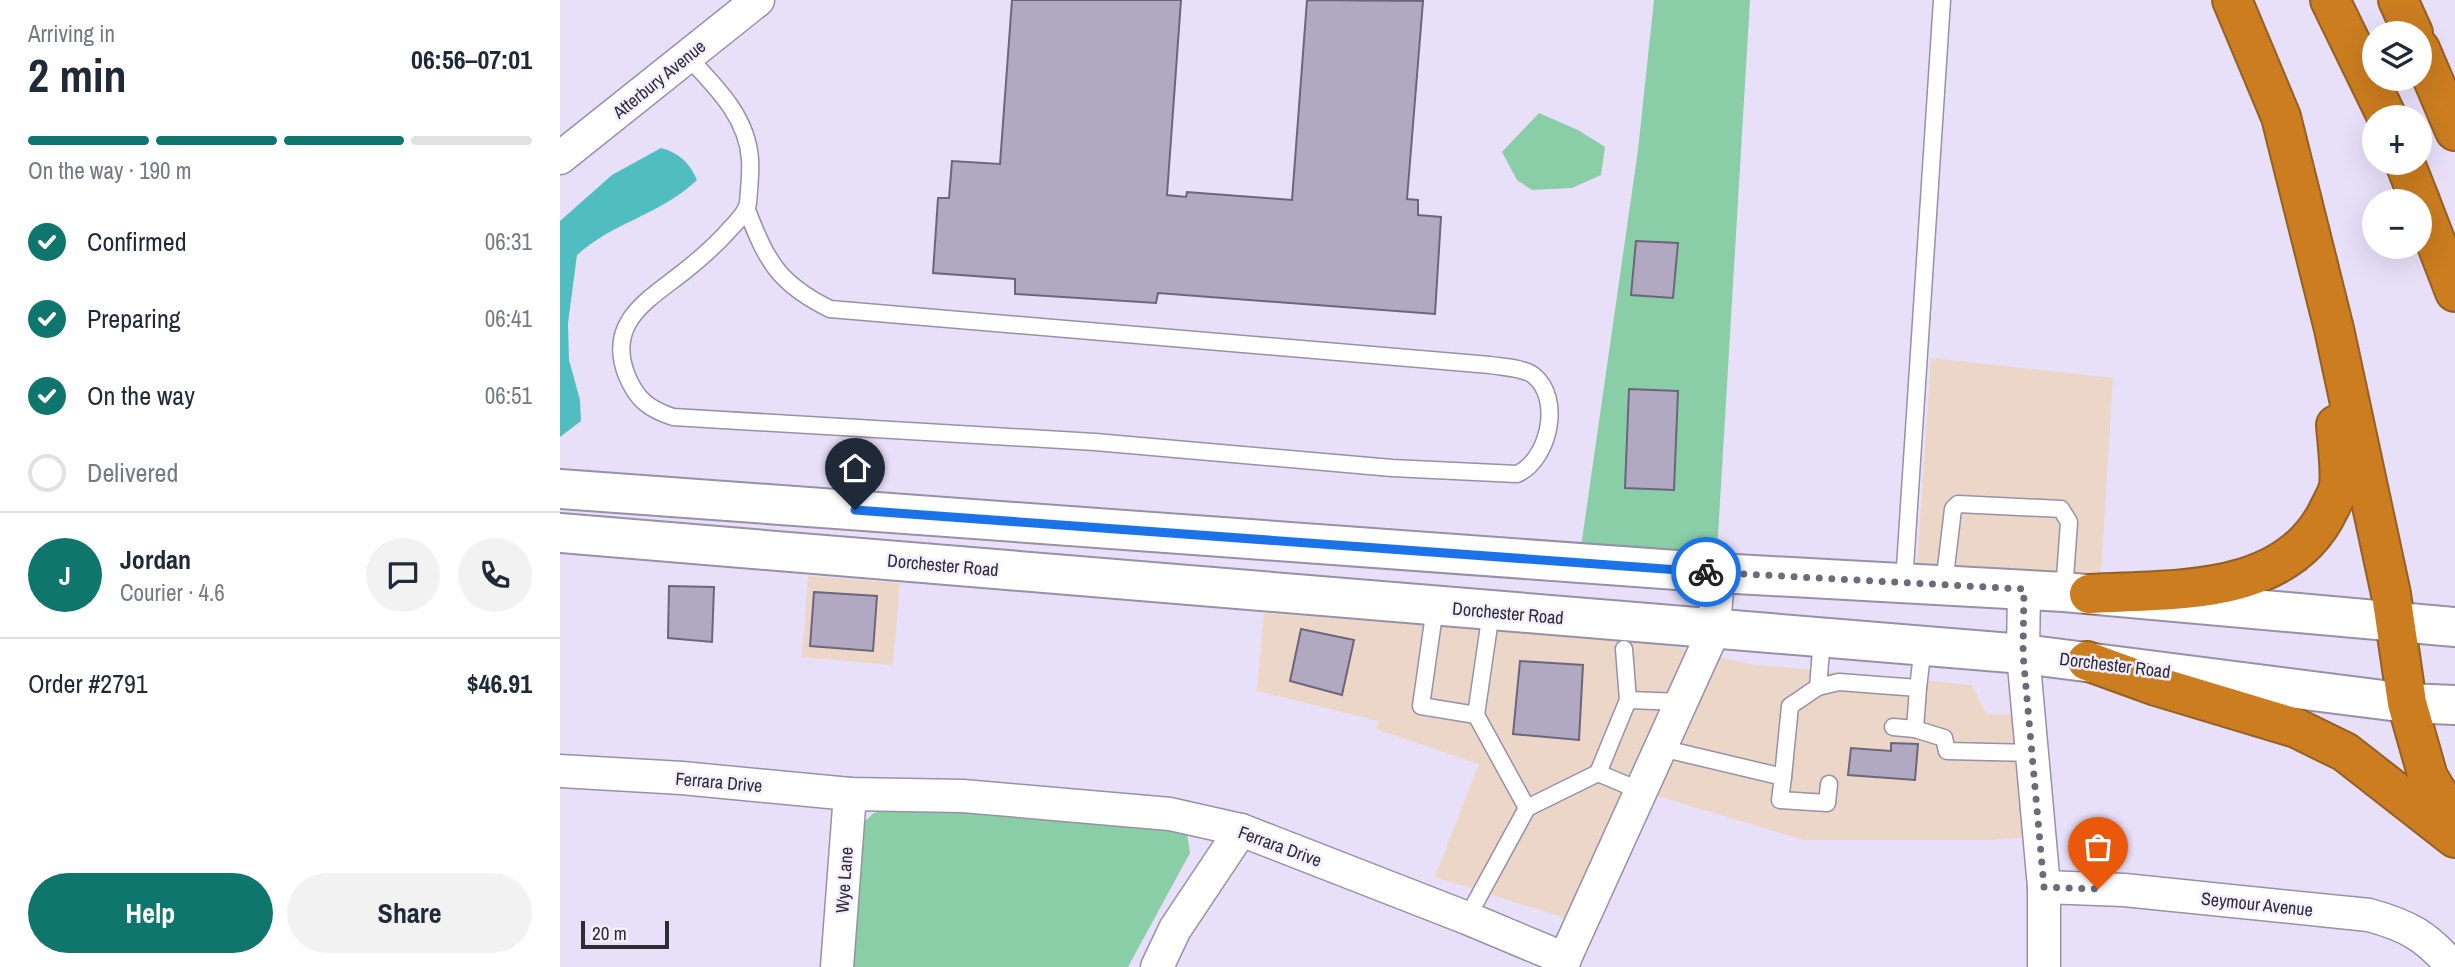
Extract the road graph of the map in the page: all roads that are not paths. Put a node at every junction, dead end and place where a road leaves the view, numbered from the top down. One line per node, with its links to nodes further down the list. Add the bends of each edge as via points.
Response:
1 (758, 0): 7 (street, Atterbury Avenue)
2 (1942, 0): 19 (lane)
3 (2232, 0): 15 (highway, via 2281,117)
4 (2330, 0): 9 (highway)
5 (2398, 0): 6 (highway)
6 (2408, 21)
7 (688, 56): 11 (street, Atterbury Avenue); 12 (lane, via 724,95 743,129 750,158)
8 (2432, 77): 10 (highway)
9 (2381, 105)
10 (2455, 131)
11 (560, 158)
12 (747, 210): 12 (lane, via 725,236 632,315 620,352 631,386 651,409 673,417 1517,474 1534,463 1545,445 1550,403 1545,388 1532,373 1490,365 830,309 779,275 761,247)
13 (2432, 232): 14 (highway)
14 (2455, 292)
15 (2334, 329): 22 (highway, via 2329,378 2339,488 2320,528 2288,560 2245,579 2199,588); 25 (highway)
16 (560, 489): 18 (main road)
17 (560, 533): 23 (main road, Dorchester Road)
18 (1718, 573): 19 (main road); 27 (street, Ferrara Drive)
19 (1904, 583): 20 (main road)
20 (1944, 585): 21 (main road); 22 (lane, via 1952,509 1958,504 2062,509 2069,522)
21 (2024, 589): 22 (main road); 31 (street)
22 (2076, 593): 25 (main road)
23 (1435, 607): 24 (main road, Dorchester Road); 39 (lane, via 1421,706)
24 (1491, 612): 27 (main road, Dorchester Road); 39 (lane)
25 (2397, 622): 26 (main road); 37 (highway)
26 (2455, 627)
27 (1714, 630): 28 (main road, Dorchester Road); 36 (street, Ferrara Drive)
28 (1822, 639): 29 (main road, Dorchester Road); 33 (lane)
29 (1923, 646): 31 (main road, Dorchester Road); 34 (lane)
30 (1624, 649): 35 (lane)
31 (2023, 654): 32 (main road, Dorchester Road); 43 (street)
32 (2087, 661): 37 (main road, Dorchester Road); 53 (highway, via 2156,687 2296,728 2345,752)
33 (1818, 687): 34 (lane); 46 (lane, via 1790,706 1796,720)
34 (1918, 688): 41 (lane)
35 (1628, 700): 36 (lane); 45 (lane)
36 (1682, 702): 42 (street, Ferrara Drive)
37 (2407, 703): 38 (main road, Dorchester Road); 51 (highway, via 2428,778)
38 (2455, 705)
39 (1476, 715): 50 (lane)
40 (1893, 727): 41 (lane)
41 (1914, 729): 43 (lane, via 1944,738 1947,751)
42 (1661, 748): 46 (lane); 48 (street, Ferrara Drive)
43 (2032, 752): 54 (street)
44 (560, 771): 49 (street, Ferrara Drive)
45 (1598, 773): 48 (lane); 50 (lane)
46 (1783, 778): 47 (lane, via 1780,800 1827,803)
47 (1829, 784)
48 (1641, 791): 56 (street, Ferrara Drive)
49 (850, 794): 52 (street, Ferrara Drive, via 963,796 1170,814); 57 (street, Wye Lane)
50 (1527, 808): 55 (lane)
51 (2455, 822)
52 (1241, 830): 55 (street, Ferrara Drive); 58 (street, via 1175,929)
53 (2455, 838)
54 (2044, 887): 59 (street); 60 (street, Seymour Avenue, via 2124,890 2369,915 2401,924 2433,945)
55 (1467, 918): 56 (street, Ferrara Drive)
56 (1563, 963)
57 (837, 967)
58 (1157, 967)
59 (2044, 967)
60 (2453, 967)

